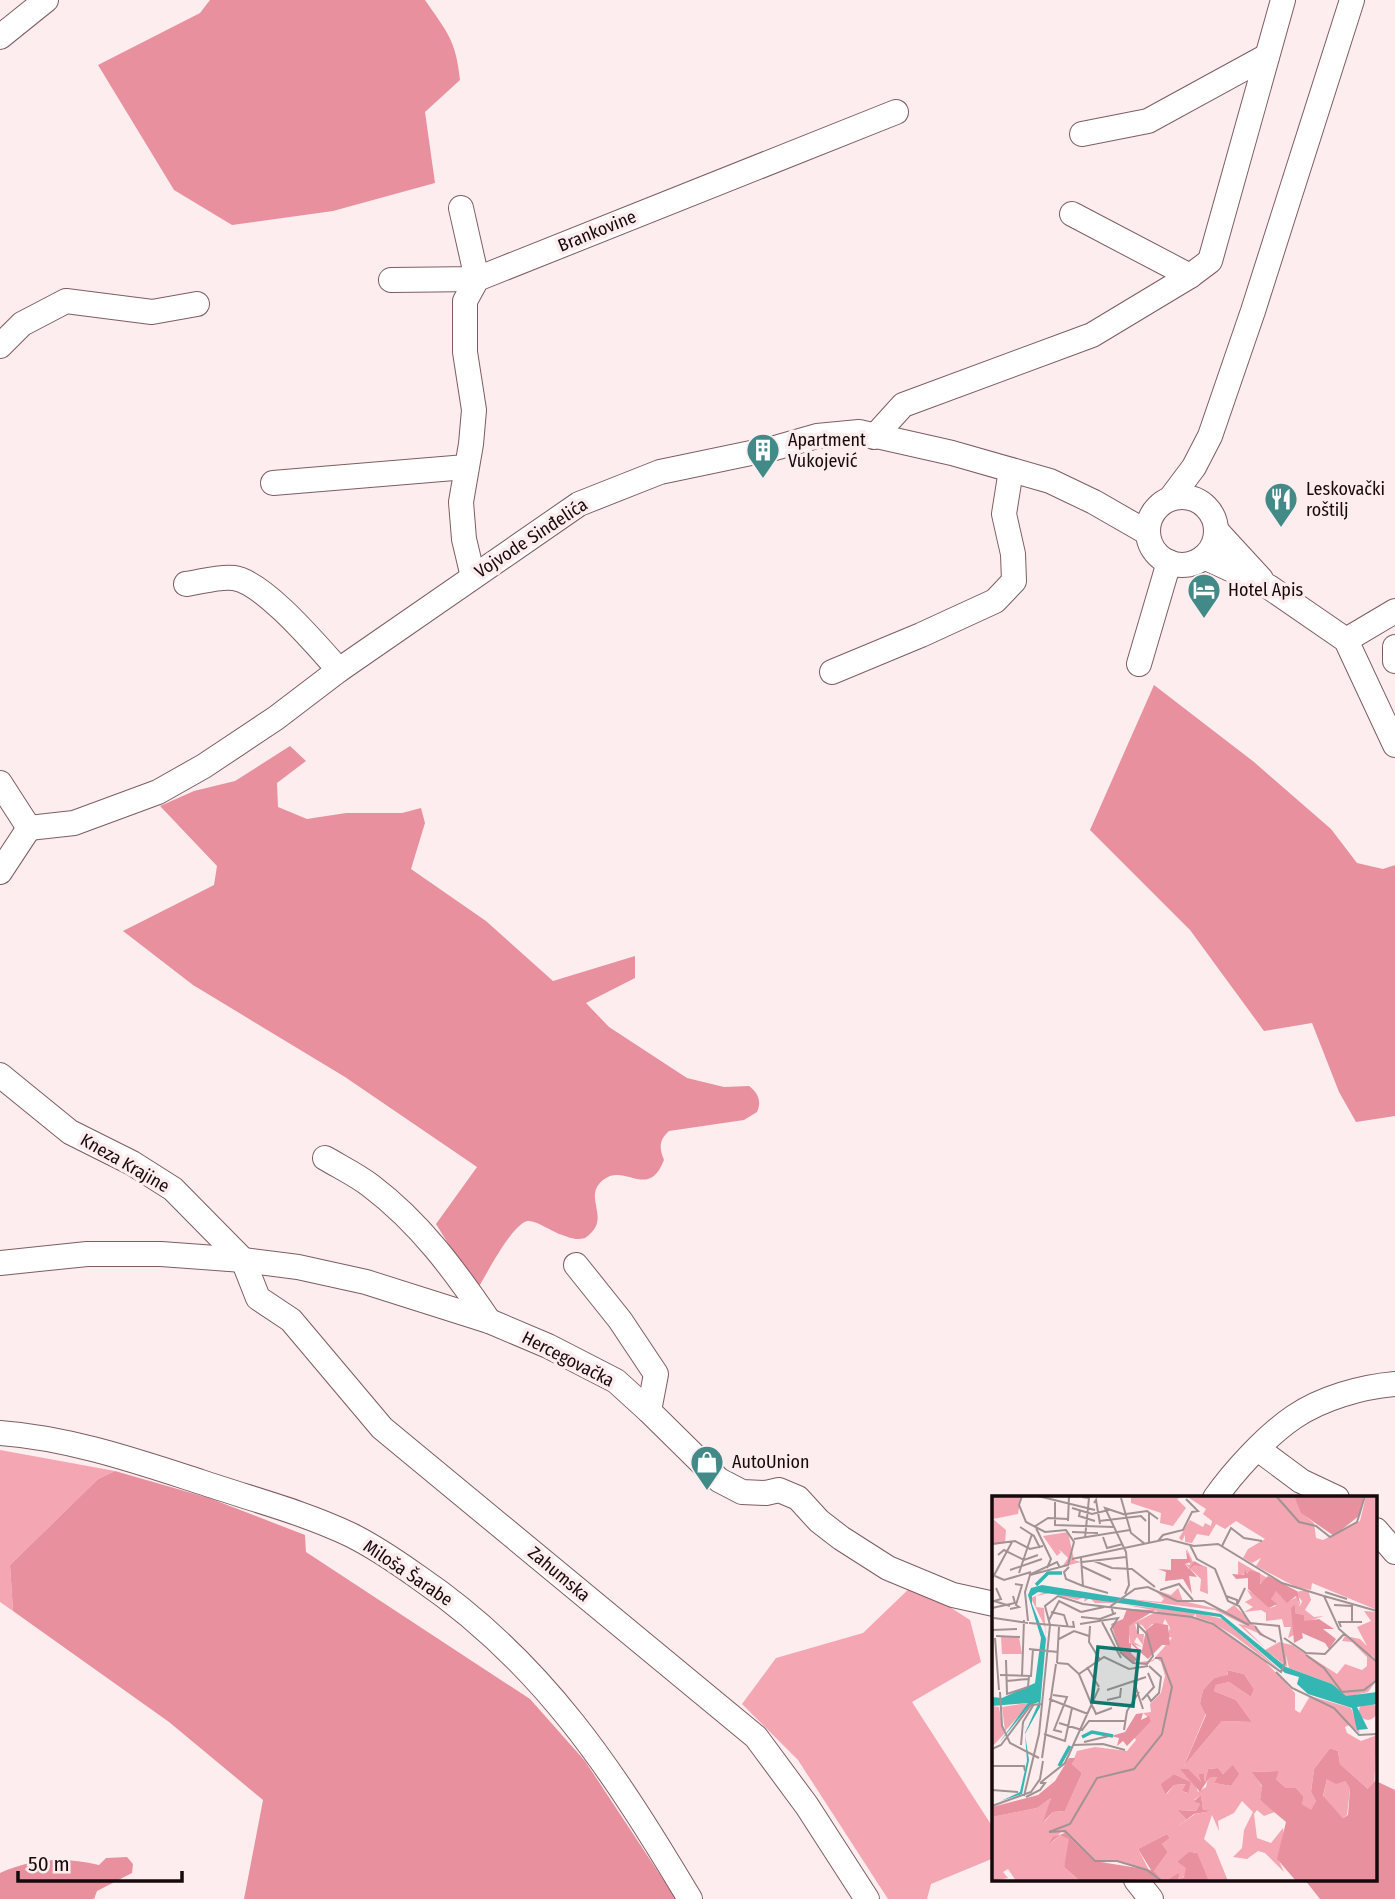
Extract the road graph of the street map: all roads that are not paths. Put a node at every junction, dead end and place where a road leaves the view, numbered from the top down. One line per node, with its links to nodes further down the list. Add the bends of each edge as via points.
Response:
1 (46, 0): 4 (street)
2 (1283, 0): 5 (street)
3 (1352, 0): 15 (street)
4 (0, 37)
5 (1267, 55): 7 (street, via 1148,121); 10 (street, via 1210,261)
6 (896, 112): 11 (street, Brankovine)
7 (1082, 134)
8 (461, 208): 11 (street)
9 (1072, 214): 10 (street)
10 (1190, 275): 16 (street, via 1092,335 903,405)
11 (477, 279): 12 (street); 17 (street, via 465,301 465,352 474,410)
12 (391, 281)
13 (197, 304): 14 (street, via 152,312 65,301 22,324)
14 (0, 346)
15 (1210, 436): 21 (street, via 1194,467); 22 (street)
16 (874, 437): 18 (street, Vojvode Sinđelića); 27 (street, Vojvode Sinđelića, via 859,432 817,436 660,472 579,503)
17 (466, 467): 19 (street); 27 (street, via 461,502)
18 (1011, 470): 20 (street, Vojvode Sinđelića, via 1050,481); 36 (street, via 1004,514 1014,581 995,601)
19 (273, 483)
20 (1094, 502): 21 (street, via 1130,509); 24 (street)
21 (1163, 503): 22 (street, via 1181,497); 24 (street)
22 (1203, 503): 23 (street)
23 (1216, 530): 25 (street); 29 (street)
24 (1148, 533): 26 (street, via 1158,555)
25 (1203, 557): 26 (street, via 1181,565); 29 (street)
26 (1169, 562): 34 (street)
27 (472, 577): 35 (street, Vojvode Sinđelića)
28 (186, 584): 35 (street, via 236,578 262,593)
29 (1269, 587): 31 (street)
30 (1395, 611): 31 (street)
31 (1346, 640): 37 (street)
32 (1395, 647): 33 (street)
33 (1395, 660)
34 (1139, 664)
35 (338, 670): 39 (street, Vojvode Sinđelića, via 276,718 158,792 74,823)
36 (832, 672)
37 (1395, 745)
38 (0, 783): 39 (street)
39 (29, 828): 40 (street)
40 (0, 872)
41 (0, 1074): 43 (street, Kneza Krajine, via 70,1132 173,1189)
42 (324, 1158): 46 (street, via 370,1185 418,1228)
43 (243, 1260): 44 (street, Hercegovačka, via 100,1254); 46 (street, Hercegovačka, via 366,1282); 58 (street, Zahumska, via 258,1298 291,1320 382,1428 756,1737)
44 (0, 1263)
45 (576, 1265): 48 (street, via 621,1320 656,1374)
46 (489, 1321): 48 (street, Hercegovačka, via 616,1381)
47 (1395, 1384): 50 (street, via 1343,1394 1294,1417)
48 (649, 1411): 55 (street, Hercegovačka, via 719,1480 742,1492 779,1490 798,1498 819,1521 888,1568 953,1595)
49 (0, 1433): 57 (street, Miloša Šarabe, via 85,1447 292,1512 351,1535 400,1564 494,1636 552,1696 597,1752)
50 (1258, 1448): 51 (street); 52 (street, via 1301,1481)
51 (1217, 1496)
52 (1332, 1496)
53 (1378, 1533): 54 (street)
54 (1395, 1552)
55 (992, 1604)
56 (1138, 1882): 59 (street)
57 (690, 1899)
58 (867, 1899)
59 (1151, 1899)

